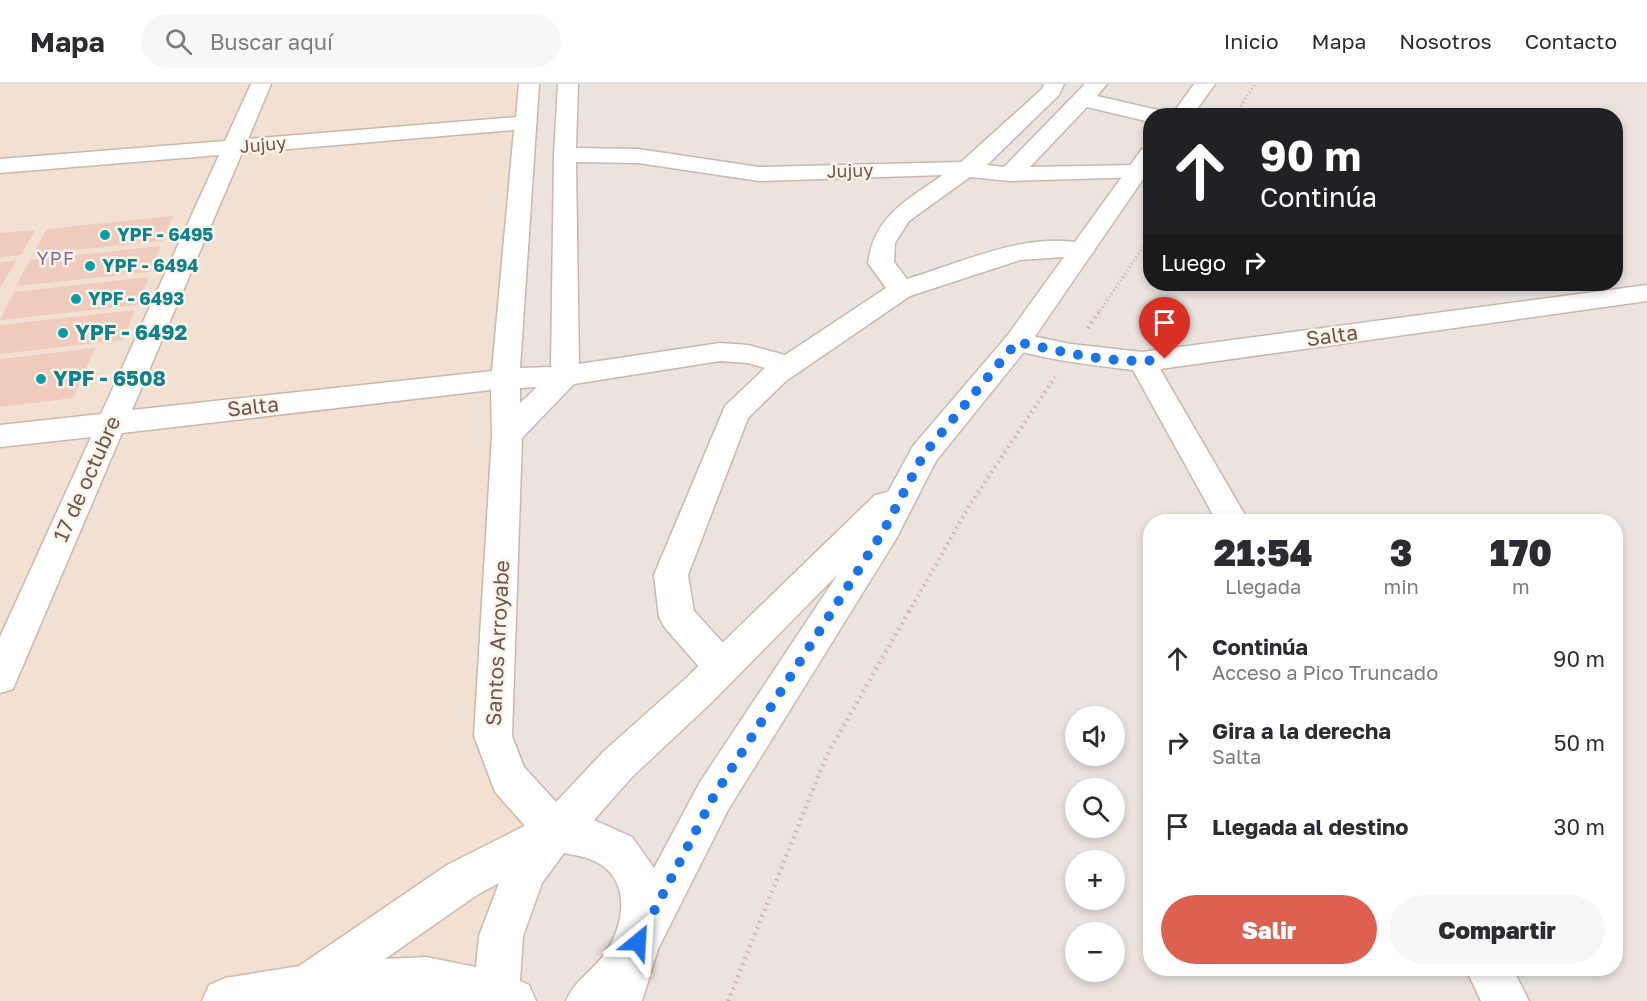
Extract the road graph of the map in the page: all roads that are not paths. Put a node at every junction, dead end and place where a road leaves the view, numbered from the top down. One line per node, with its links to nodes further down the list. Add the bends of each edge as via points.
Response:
1 (261, 84): 10 (street, 17 de octubre)
2 (529, 84): 9 (street, Santos Arroyabe)
3 (568, 84): 11 (street)
4 (1054, 84): 14 (street, via 1052,91)
5 (1205, 84): 7 (street)
6 (1089, 91): 8 (street); 15 (street)
7 (1187, 108)
8 (1143, 112)
9 (526, 123): 10 (street, Jujuy); 23 (street, Santos Arroyabe)
10 (235, 148): 13 (street, Jujuy); 24 (street, 17 de octubre)
11 (565, 154): 14 (street, Jujuy, via 638,156 759,174); 22 (street)
12 (1143, 163): 15 (street, Jujuy); 16 (street)
13 (0, 166)
14 (966, 170): 15 (street, Jujuy); 17 (street, via 900,216 883,243 881,263)
15 (1010, 174)
16 (1082, 250): 17 (street, via 1017,253); 19 (street)
17 (901, 290): 21 (street)
18 (1647, 293): 20 (street, Salta)
19 (1017, 342): 20 (street, Salta); 27 (street, via 924,454)
20 (1142, 362): 28 (street)
21 (788, 365): 22 (street, Salta, via 747,354 720,352); 29 (street, via 735,413 671,575 678,617)
22 (564, 376): 23 (street, Salta); 25 (street)
23 (505, 379): 24 (street, Salta); 25 (street, Santos Arroyabe)
24 (112, 423): 26 (street, Salta); 30 (street, 17 de octubre)
25 (507, 435): 31 (street, Santos Arroyabe, via 493,736 508,779)
26 (0, 436)
27 (908, 481): 29 (street); 32 (street, via 884,530 714,796)
28 (1228, 514)
29 (722, 667): 31 (street, via 618,764)
30 (0, 677)
31 (556, 831): 32 (street, via 601,843 623,858 638,880 642,896); 34 (street, via 462,880); 35 (street, via 525,870 501,936)
32 (638, 942): 37 (street, via 629,962 607,988); 38 (street)
33 (1492, 976): 39 (street)
34 (307, 987): 35 (street, via 426,979); 36 (street)
35 (502, 998)
36 (225, 1001)
37 (589, 1001)
38 (619, 1001)
39 (1506, 1001)

